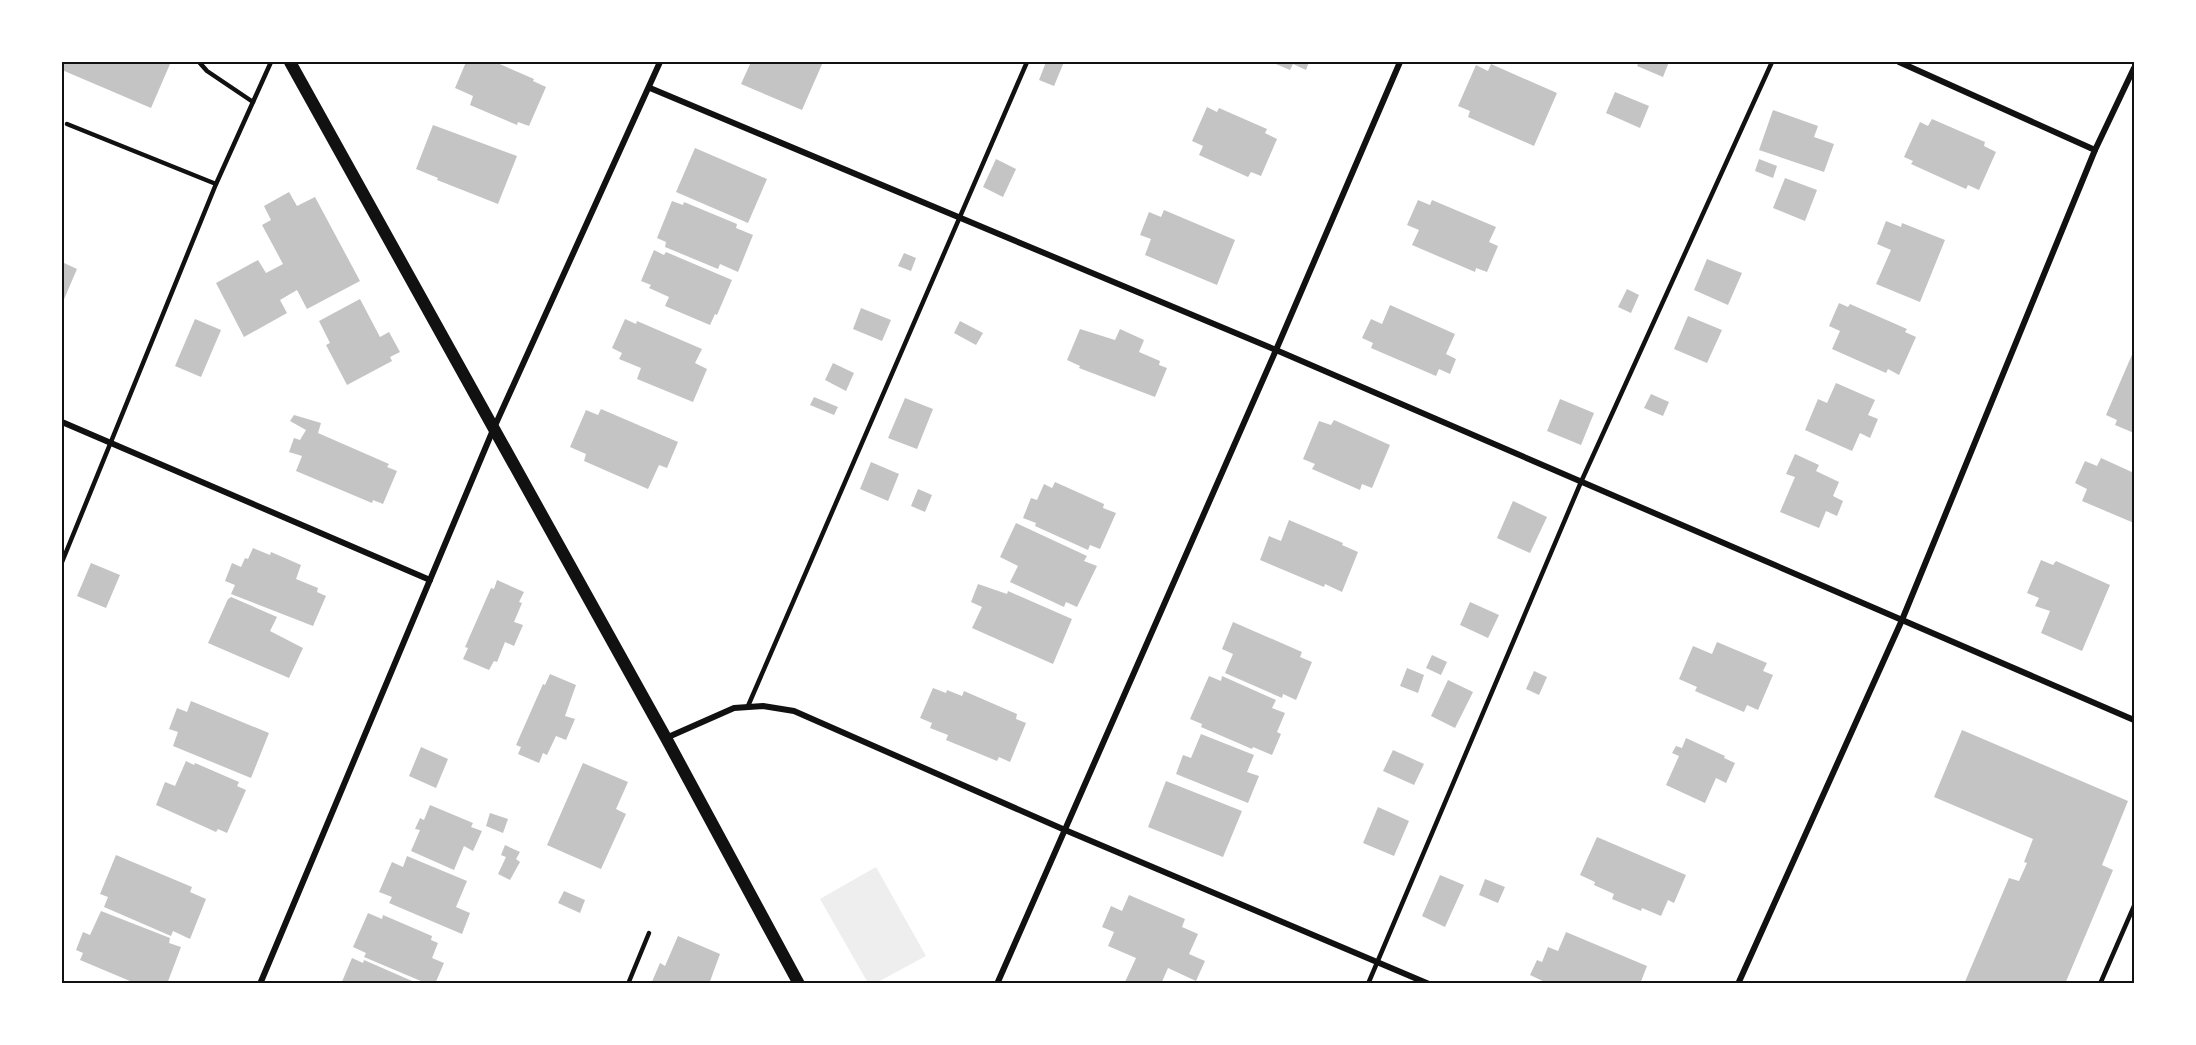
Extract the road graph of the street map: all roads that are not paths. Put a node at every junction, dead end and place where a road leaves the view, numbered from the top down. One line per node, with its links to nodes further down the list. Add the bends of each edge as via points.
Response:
1 (199, 62): 11 (lane)
2 (271, 62): 11 (lane)
3 (290, 62): 18 (main road)
4 (660, 62): 10 (street)
5 (1028, 62): 15 (lane)
6 (1400, 62): 16 (street)
7 (1772, 62): 20 (lane)
8 (1899, 62): 13 (street)
9 (2134, 68): 13 (street)
10 (650, 88): 15 (street); 18 (street)
11 (253, 102): 14 (lane)
12 (67, 124): 14 (lane)
13 (2095, 150): 23 (street)
14 (216, 184): 19 (lane)
15 (960, 218): 16 (street); 24 (lane)
16 (1276, 350): 20 (street); 27 (street)
17 (62, 422): 19 (street)
18 (494, 430): 22 (street); 26 (main road)
19 (110, 443): 21 (lane); 22 (street)
20 (1581, 482): 23 (street); 30 (lane)
21 (62, 562)
22 (430, 580): 31 (street)
23 (1902, 620): 25 (street); 37 (street)
24 (748, 706): 26 (street, via 734,708); 27 (street, via 794,711)
25 (2134, 720)
26 (666, 738): 33 (main road)
27 (1065, 830): 30 (street); 34 (street)
28 (2134, 906): 38 (lane)
29 (649, 933): 32 (lane)
30 (1377, 962): 35 (lane); 36 (street)
31 (260, 984)
32 (628, 984)
33 (799, 984)
34 (997, 984)
35 (1368, 984)
36 (1430, 984)
37 (1738, 984)
38 (2100, 984)

